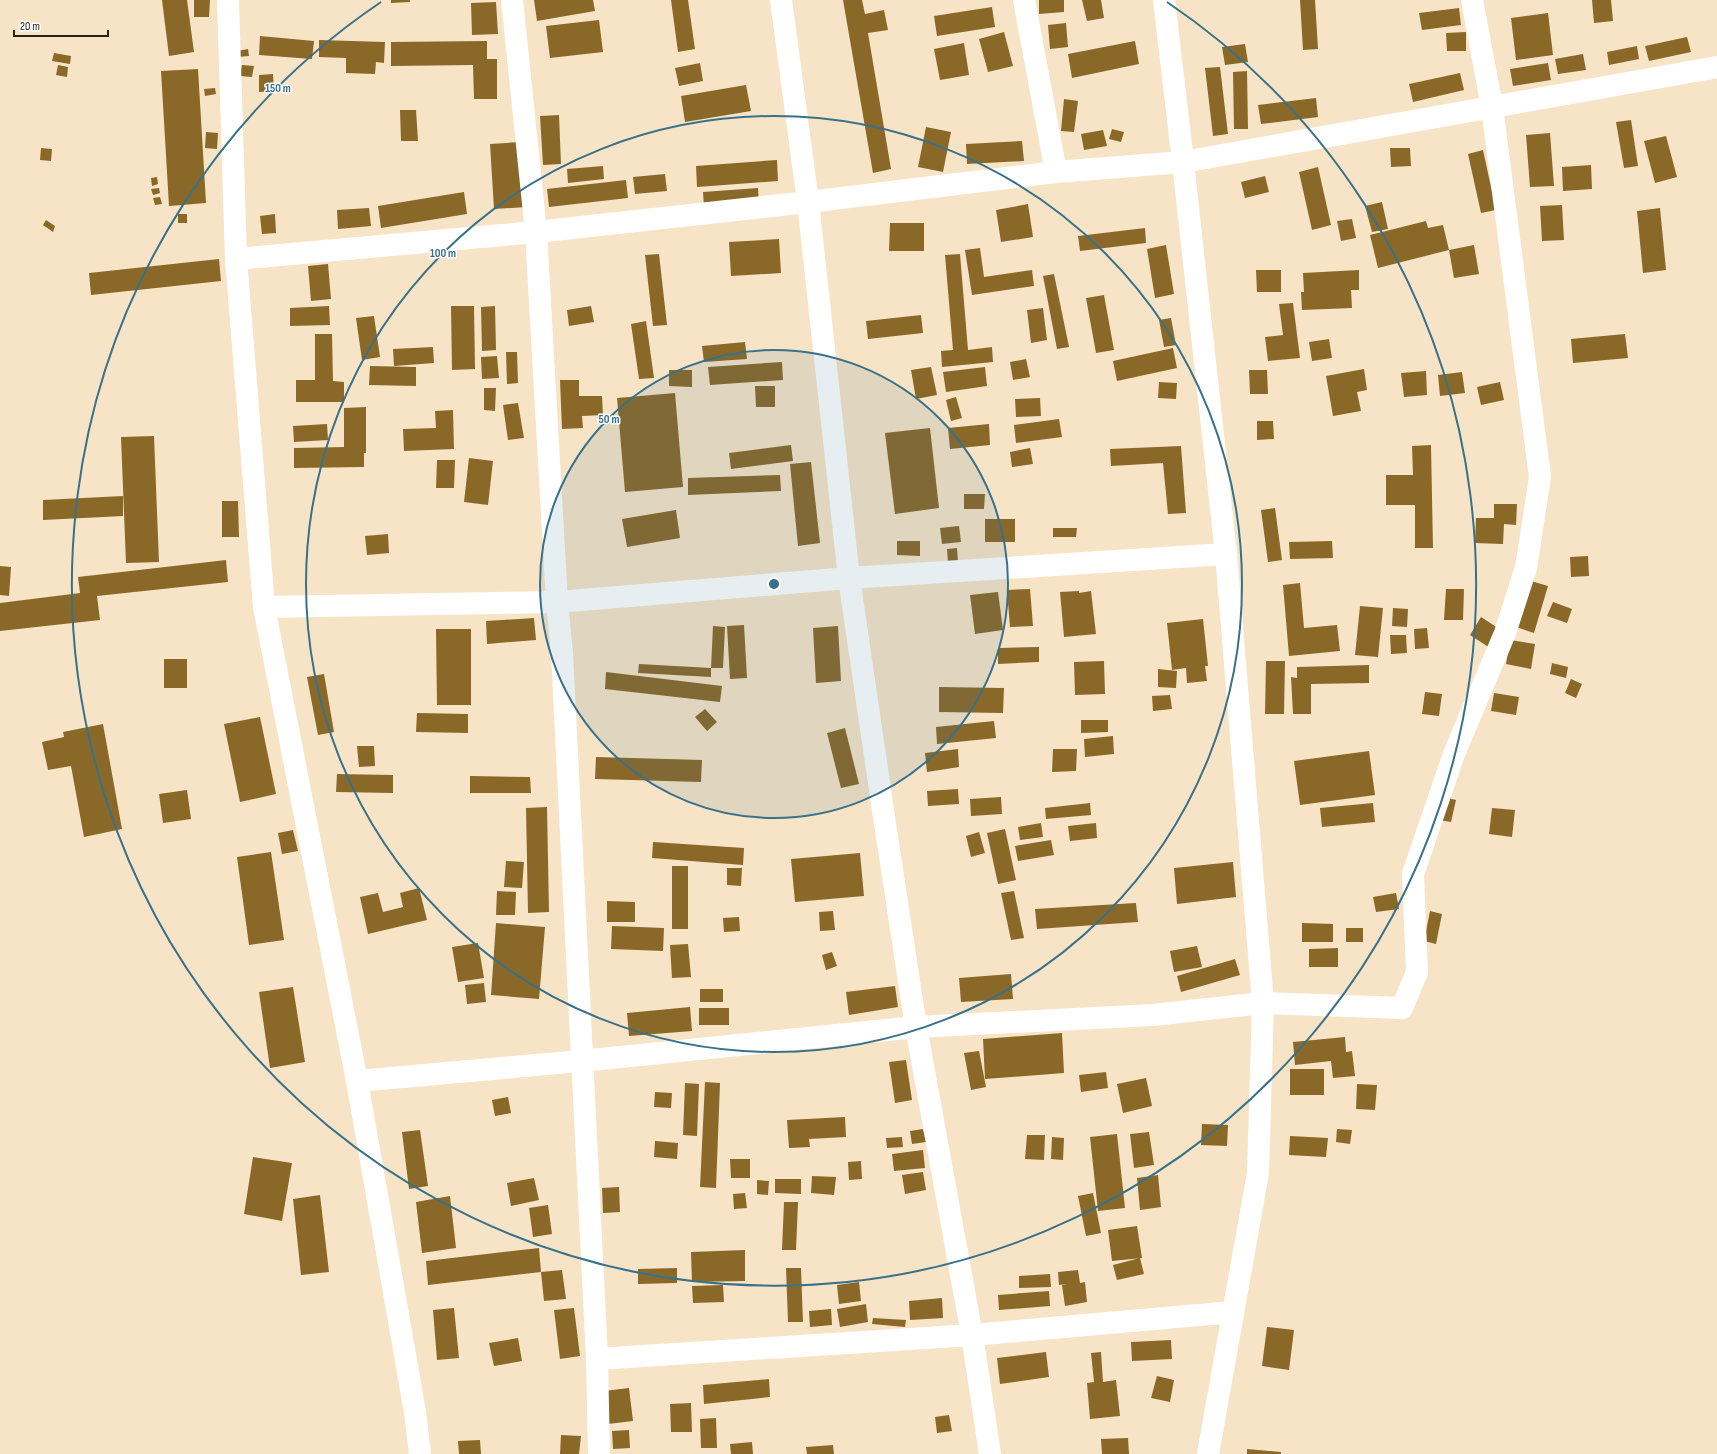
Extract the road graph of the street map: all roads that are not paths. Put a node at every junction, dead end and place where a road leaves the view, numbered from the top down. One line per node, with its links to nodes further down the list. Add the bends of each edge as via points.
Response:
1 (228, 0): 13 (street)
2 (512, 0): 12 (street)
3 (781, 0): 11 (street)
4 (1024, 0): 10 (street)
5 (1164, 0): 9 (street)
6 (1472, 0): 8 (street)
7 (1717, 67): 8 (street)
8 (1492, 107): 9 (street); 18 (street, via 1540,477 1526,568 1505,633 1454,754 1413,874 1418,972 1402,1008)
9 (1183, 162): 10 (street); 14 (street)
10 (1056, 172): 11 (street)
11 (808, 202): 12 (street); 15 (street)
12 (536, 232): 13 (street); 16 (street)
13 (236, 259): 17 (street)
14 (1226, 554): 15 (street); 18 (street)
15 (849, 578): 16 (street); 19 (street)
16 (557, 602): 17 (street); 20 (street, via 562,653)
17 (264, 607): 21 (street)
18 (1263, 1003): 19 (street, via 1153,1015); 22 (street, via 1258,1173)
19 (916, 1026): 20 (street); 23 (street)
20 (581, 1061): 21 (street); 24 (street)
21 (357, 1082): 25 (street, via 415,1412)
22 (1233, 1312): 23 (street); 28 (street)
23 (972, 1335): 24 (street); 27 (street)
24 (597, 1359): 26 (street)
25 (420, 1454)
26 (599, 1454)
27 (990, 1454)
28 (1208, 1454)

